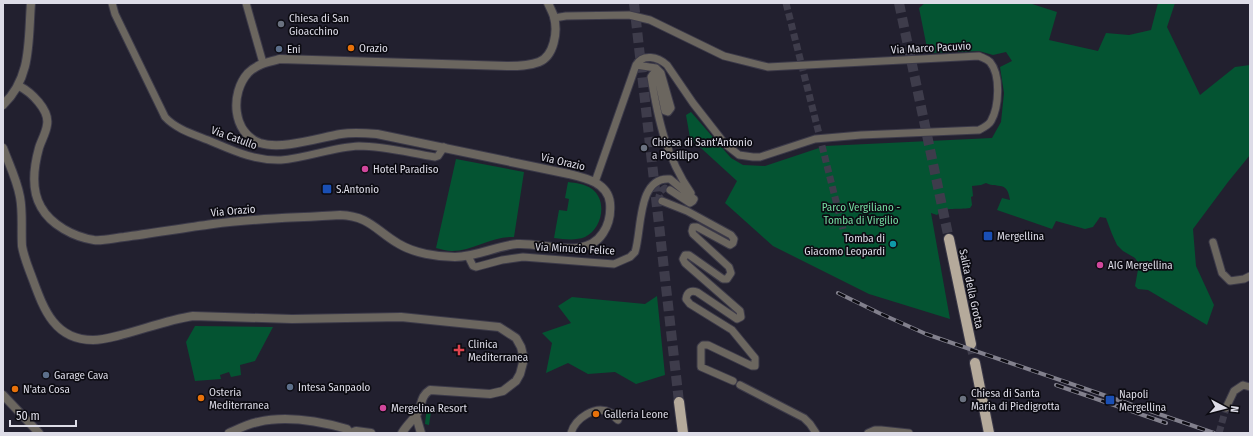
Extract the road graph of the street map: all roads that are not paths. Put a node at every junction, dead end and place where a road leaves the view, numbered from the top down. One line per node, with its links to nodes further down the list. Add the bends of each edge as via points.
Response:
1 (31, 3): 8 (street, via 27,57)
2 (112, 3): 10 (street, Via Catullo, via 114,14 165,117 171,124 188,132 247,156 268,160 282,160 350,146 435,157)
3 (246, 3): 6 (street)
4 (548, 3): 5 (street, Via Orazio)
5 (554, 18): 6 (street, Via Orazio, via 555,39 552,48 542,60 528,65 304,59 280,59); 7 (street, Via Marco Pacuvio, via 629,14 650,20 724,56 768,66 979,56 991,63 998,91 990,122 979,130 815,139 753,157 739,155 725,144 662,61 644,58)
6 (263, 63): 10 (street, Via Orazio, via 242,80 236,100 237,114 242,127 258,142 279,145 361,132)
7 (636, 65): 12 (street); 14 (street, via 656,68 662,73 671,108 668,112 665,111 658,78 653,74 651,77 658,115 674,165)
8 (19, 86): 9 (street); 18 (street, Via Orazio, via 41,106 47,120 34,173 41,207 70,233 94,240 215,224 347,216 367,221 394,242 410,249 445,256)
9 (3, 105)
10 (444, 147): 12 (street, Via Orazio)
11 (3, 148): 28 (street, via 20,195 22,246 26,260 47,314 62,332 71,336 104,339 193,316 292,319 401,317 499,327 516,338 524,359 520,374 512,384 503,391 490,394 430,390 423,396)
12 (595, 182): 18 (street, Via Orazio, via 608,194 610,212 608,224 593,242 575,248 518,244)
13 (670, 190): 14 (street, via 690,203)
14 (694, 199): 18 (street, Via Minucio Felice, via 668,178 655,182 645,195 635,252 618,264 517,258 476,267)
15 (662, 201): 22 (street, via 687,211 734,239 734,243 730,245 697,227 692,231 729,267 731,273 727,279 723,279 689,255 685,255 683,259 740,311 740,317 737,319 697,292 692,291 686,296 690,304 732,330 754,358 755,365 752,366 708,345 701,347 701,367)
16 (948, 239): 20 (main road, Salita della Grotta)
17 (1213, 242): 19 (street, via 1222,273 1230,281)
18 (468, 256)
19 (1250, 276)
20 (971, 344)
21 (975, 363): 42 (main road)
22 (733, 381)
23 (740, 385): 39 (street, via 804,418)
24 (1250, 387): 27 (street, via 1243,385 1234,391)
25 (3, 395): 31 (street)
26 (679, 402): 38 (main road)
27 (1226, 408)
28 (416, 416): 35 (street); 36 (street)
29 (618, 420): 37 (street, via 610,413 593,412 575,422)
30 (881, 431): 40 (street); 41 (street)
31 (39, 433)
32 (229, 433): 33 (street, via 258,422 281,419 325,422 347,429)
33 (350, 433): 34 (street)
34 (371, 433)
35 (402, 433)
36 (421, 433)
37 (571, 433)
38 (683, 433)
39 (816, 433)
40 (868, 433)
41 (909, 433)
42 (989, 433)

